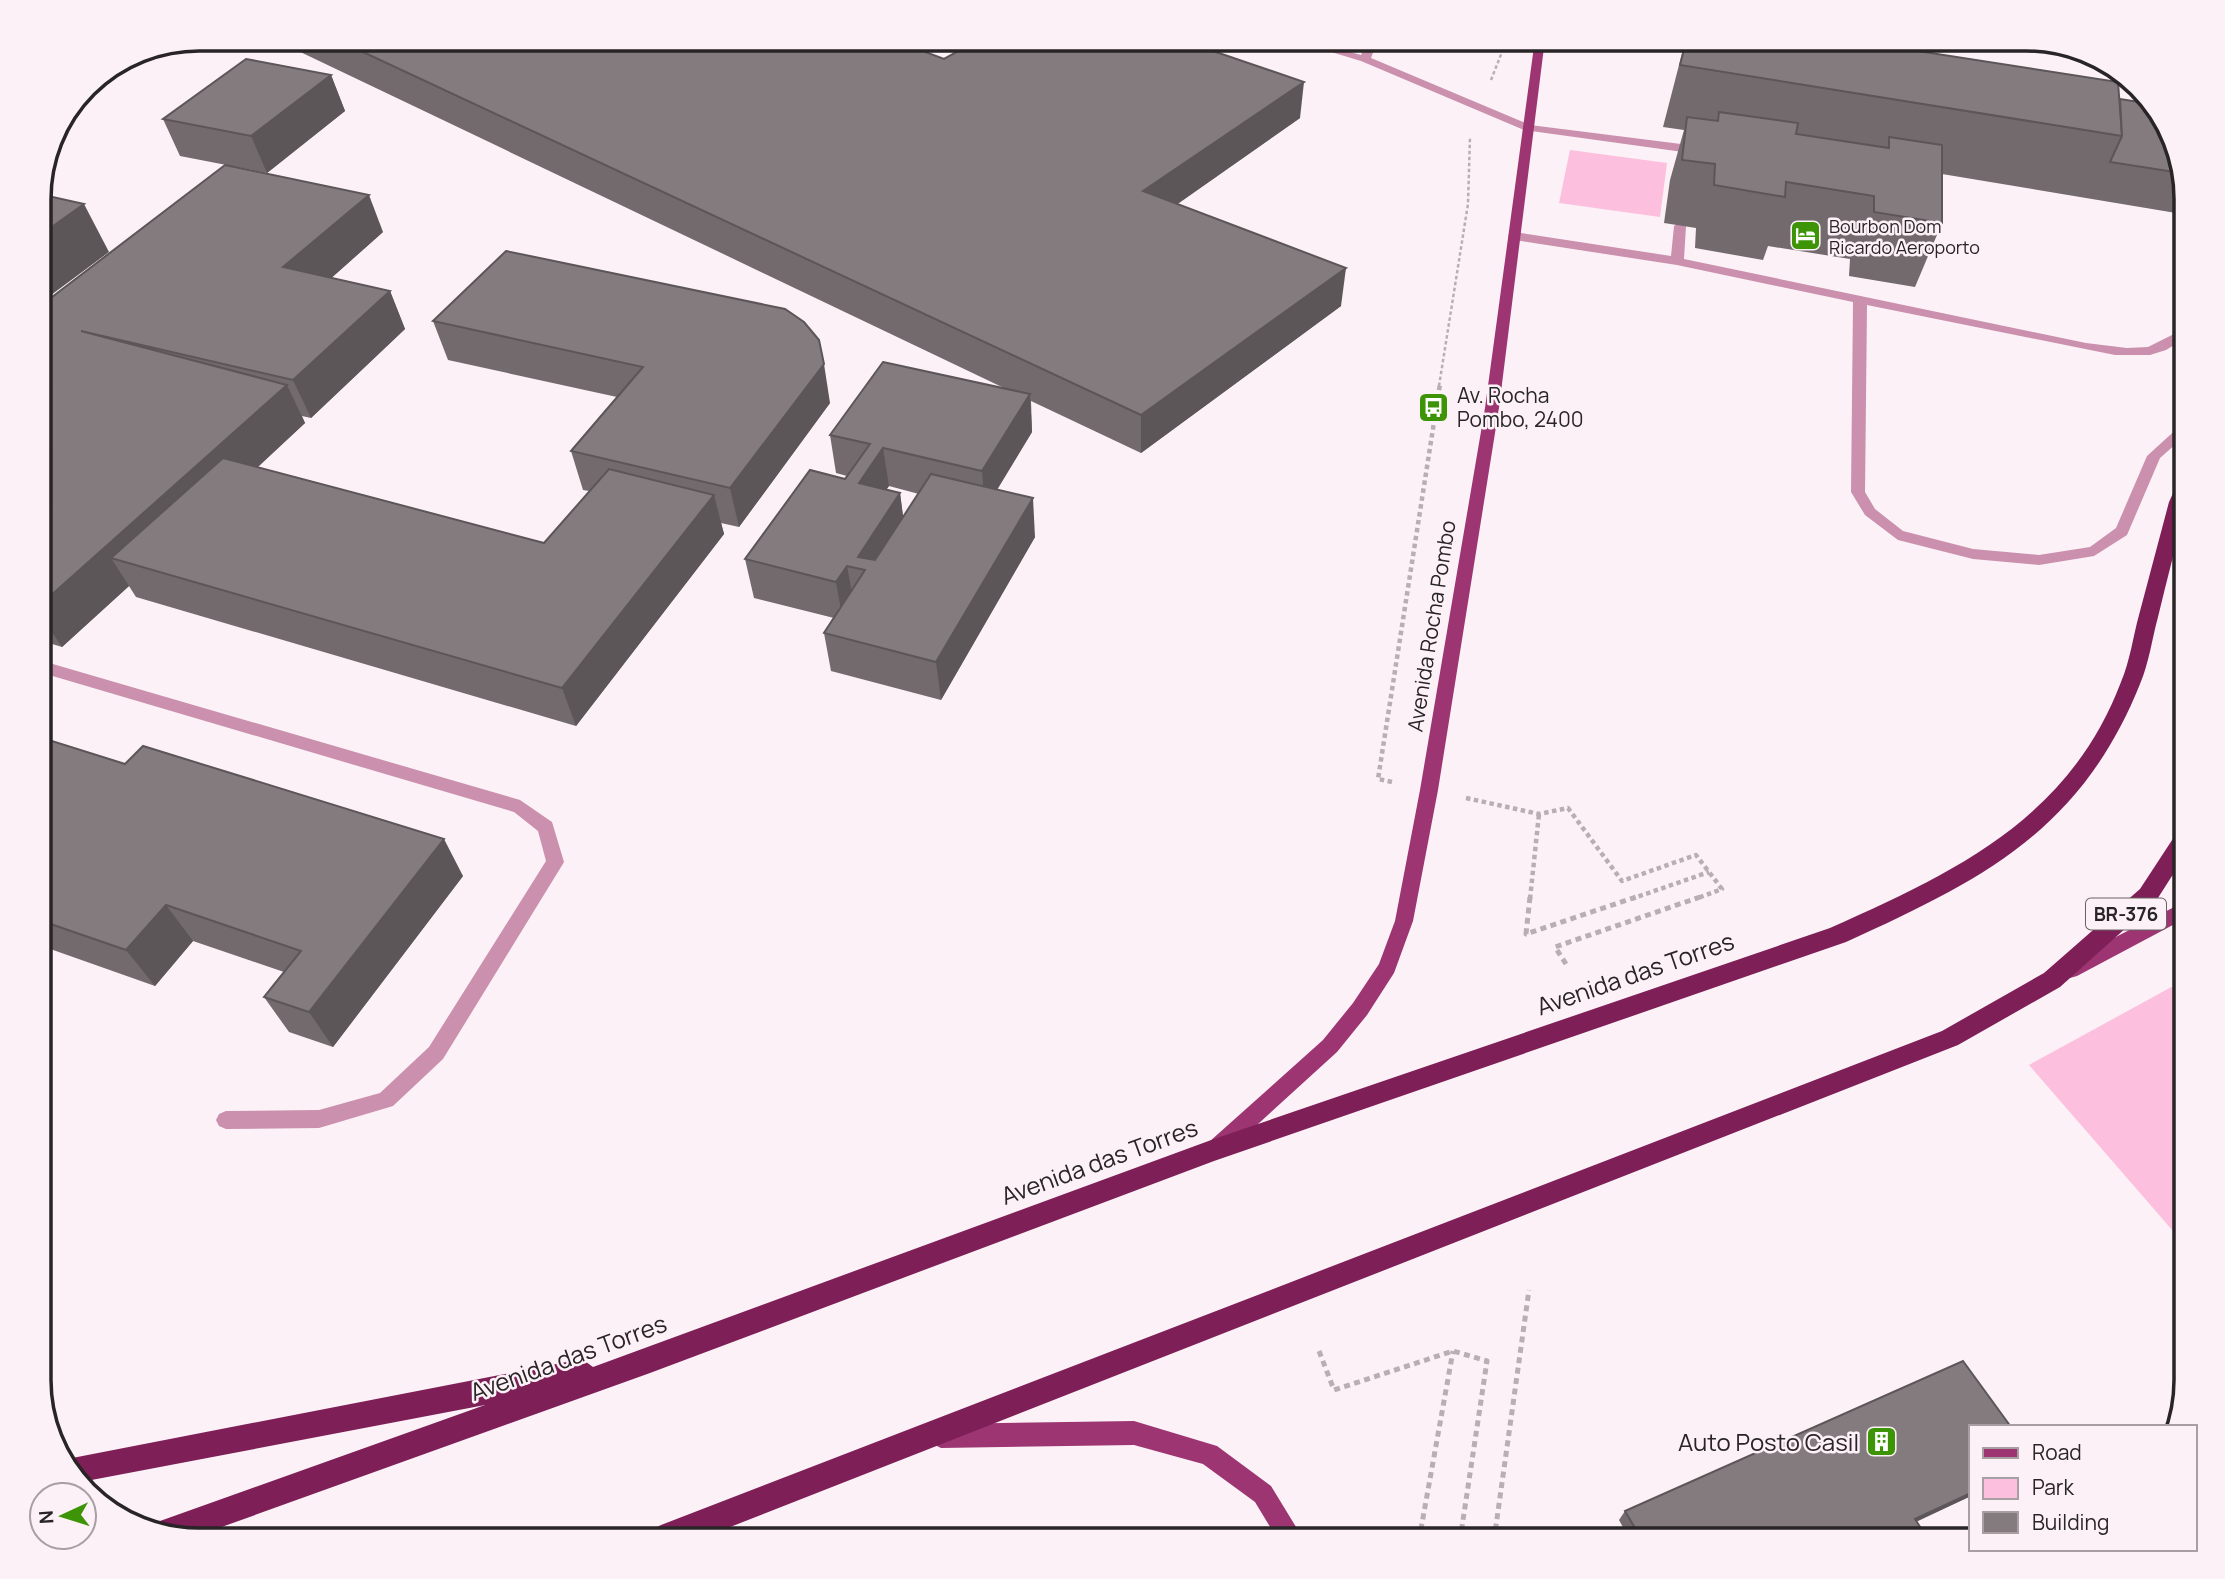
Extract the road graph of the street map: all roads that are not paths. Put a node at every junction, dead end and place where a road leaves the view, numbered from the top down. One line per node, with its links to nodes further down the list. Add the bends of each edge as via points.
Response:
1 (1336, 51): 4 (lane)
2 (1368, 51): 4 (lane)
3 (1538, 51): 5 (main road, Avenida Rocha Pombo)
4 (1365, 60): 5 (lane)
5 (1528, 128): 6 (lane, via 1689,149); 8 (main road, Avenida Rocha Pombo)
6 (1685, 181)
7 (1680, 226): 9 (lane)
8 (1514, 236): 9 (lane); 19 (main road, Avenida Rocha Pombo, via 1490,422 1404,921 1387,967 1345,1028)
9 (1676, 261): 10 (lane)
10 (1860, 301): 11 (lane, via 2142,355); 12 (lane, via 1858,492 1870,512 1898,535 1973,554 2039,560 2094,551 2122,531 2154,456)
11 (2174, 342)
12 (2174, 438)
13 (2174, 517): 19 (highway, Avenida das Torres, via 2132,680 2110,731 2078,781 2037,824 1984,863 1917,900 1838,935)
14 (51, 670): 18 (lane, via 520,807 546,827 555,862 436,1053 386,1100 319,1119)
15 (2174, 855): 17 (highway, BR-376, via 2148,895)
16 (2174, 915): 17 (main road)
17 (2052, 980): 21 (highway, via 1950,1038)
18 (226, 1121)
19 (1214, 1150): 20 (highway, Avenida das Torres)
20 (650, 1360): 22 (highway); 23 (highway, Avenida das Torres)
21 (934, 1436): 24 (highway); 25 (main road, via 1134,1433 1209,1454 1263,1494)
22 (80, 1469)
23 (181, 1527)
24 (695, 1528)
25 (1284, 1528)

